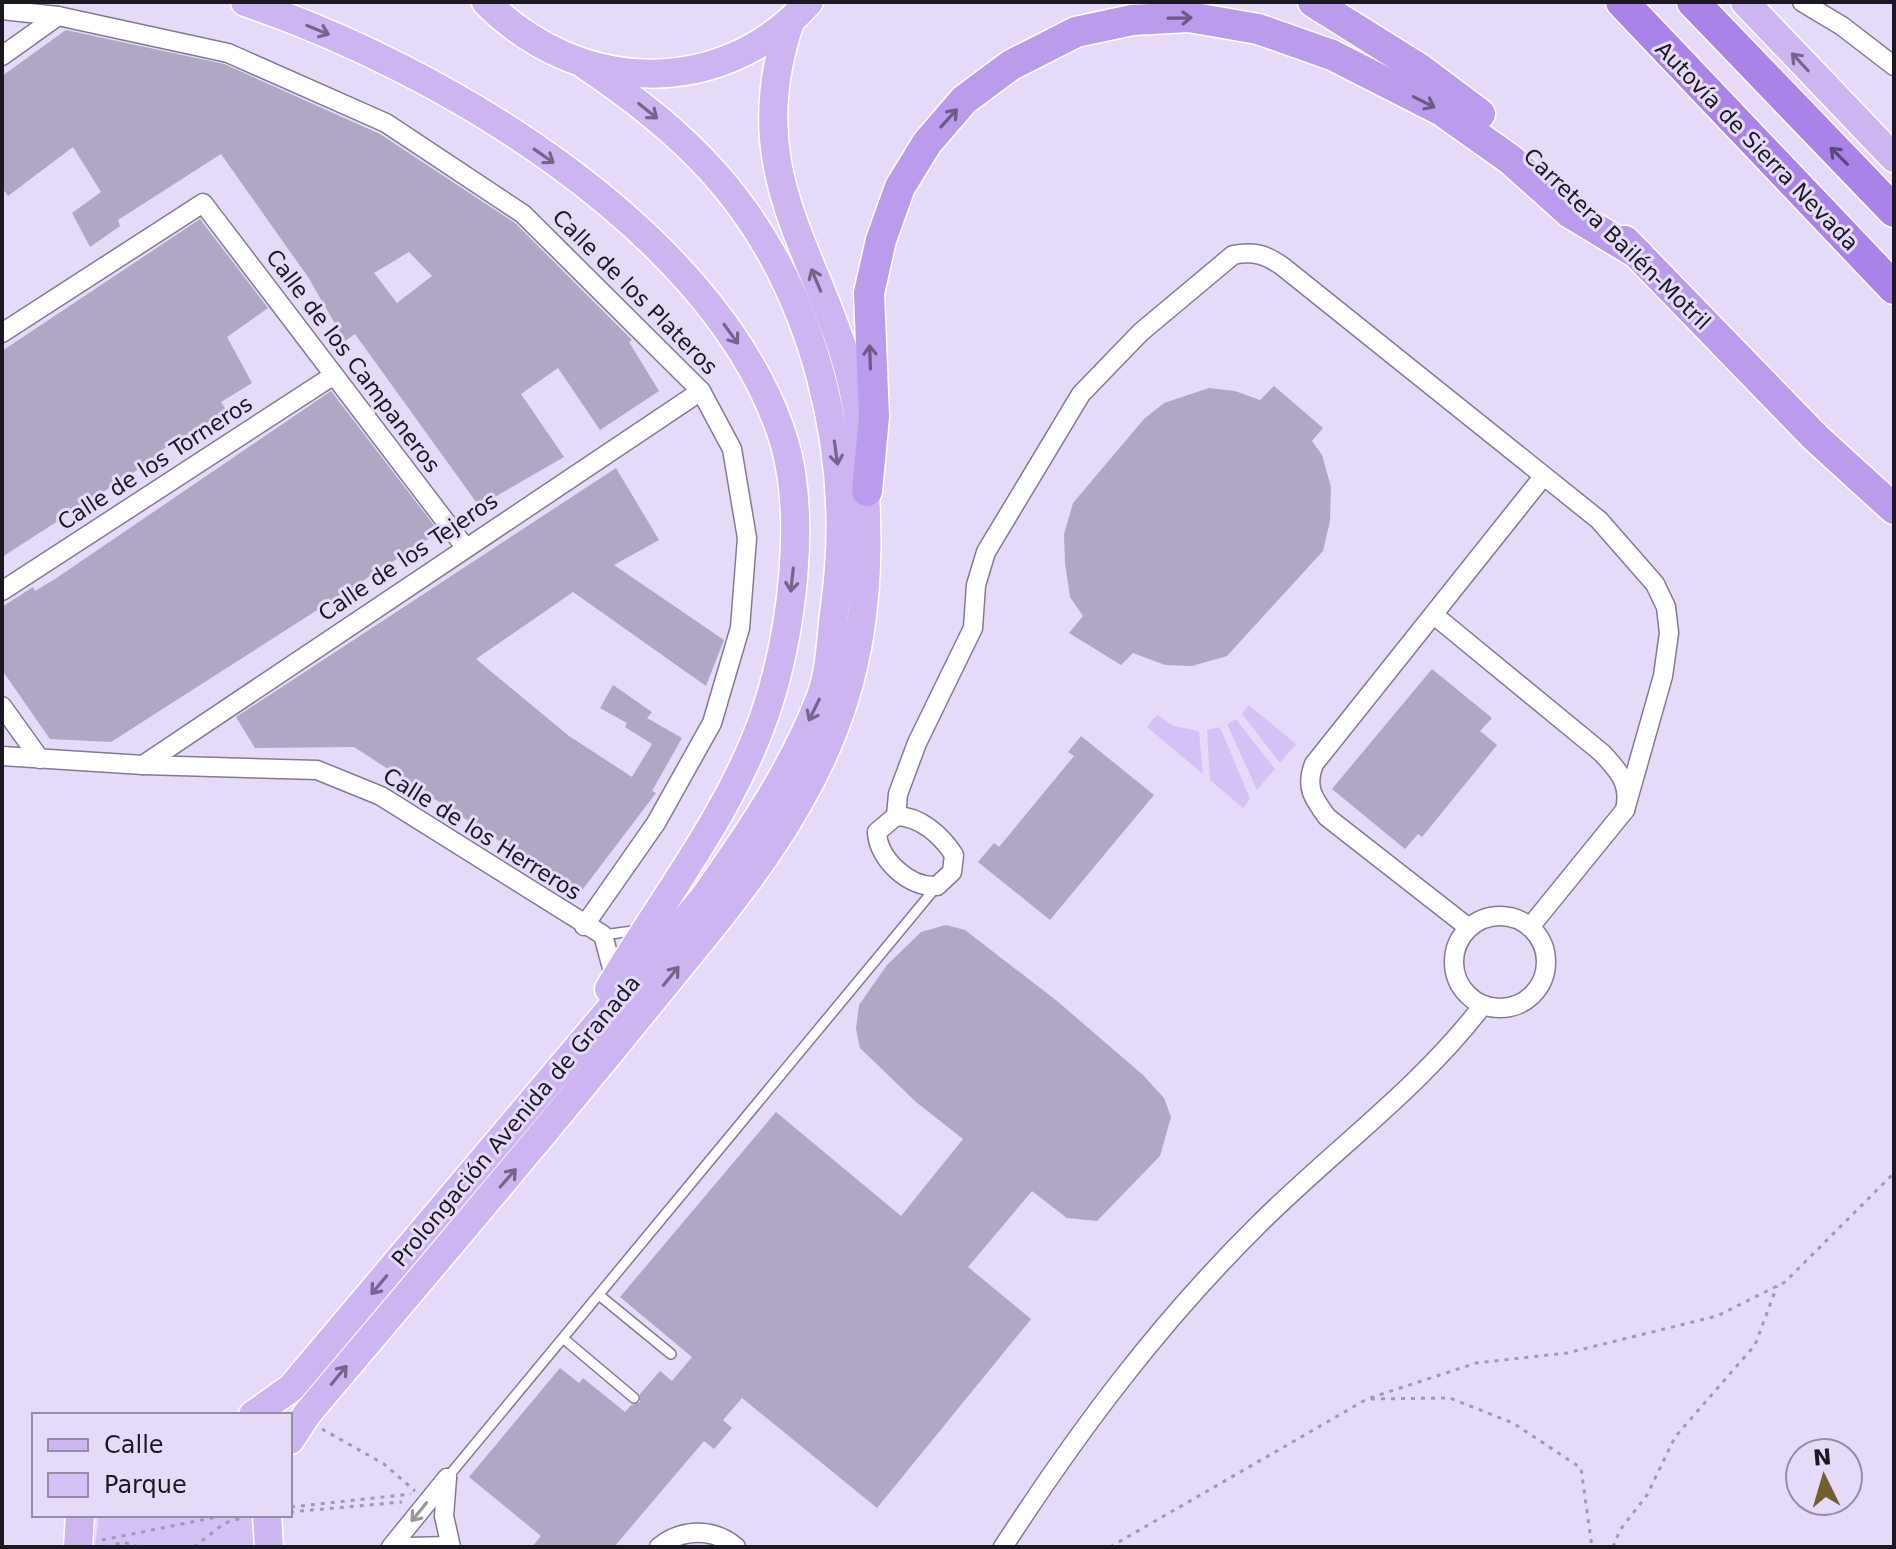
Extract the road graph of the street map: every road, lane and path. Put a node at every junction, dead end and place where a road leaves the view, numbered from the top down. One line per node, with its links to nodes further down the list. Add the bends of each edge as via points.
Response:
1 (245, 2): 37 (main road, one-way to 37, via 385,58 451,93 550,160 678,267 755,368 782,432 792,487 796,545 789,608 765,714)
2 (486, 2): 14 (main road, via 532,39)
3 (1225, 2): 12 (highway)
4 (1313, 2): 18 (highway, Carretera Bailén-Motril, via 1420,69 1508,136)
5 (1622, 2): 19 (highway, Autovía de Sierra Nevada)
6 (1693, 2): 17 (highway, one-way to 6)
7 (1745, 2): 16 (main road, one-way to 7)
8 (1802, 2): 15 (street)
9 (2, 10): 11 (street, Calle de los Plateros)
10 (800, 12): 14 (main road, via 758,44 678,73 636,74); 24 (main road, Prolongación Avenida de Granada, one-way to 10, via 859,421 838,333 793,226 774,157 771,112 776,68)
11 (58, 16): 13 (street); 22 (street, Calle de los Plateros, via 228,53 386,123 523,214)
12 (1332, 55): 18 (highway, one-way to 18, via 1442,111 1511,160 1570,213); 24 (highway, one-way to 12, via 874,417 869,293 881,240 900,187 927,143 964,100 1011,65 1076,32 1132,20 1189,17 1258,29)
13 (2, 56)
14 (585, 65): 34 (main road, Prolongación Avenida de Granada, one-way to 34, via 672,130 741,211 788,291 827,405 841,529 823,693)
15 (1894, 66)
16 (1894, 158)
17 (1894, 211)
18 (1638, 254): 25 (highway, Carretera Bailén-Motril, via 1815,437)
19 (1894, 288)
20 (2, 333): 21 (street, Calle de los Campaneros, via 203,203)
21 (334, 375): 26 (street, Calle de los Campaneros); 27 (street, Calle de los Torneros)
22 (701, 391): 26 (street, Calle de los Tejeros); 38 (street, Calle de los Plateros, via 732,449 747,538 740,628 712,723 656,823)
23 (1542, 478): 28 (street); 33 (street, via 1620,541 1655,584 1666,607 1669,633 1663,676); 35 (street, via 1275,261 1250,252 1233,255 1141,332 1081,394 986,552 976,585 973,628 917,743 898,794)
24 (867, 491): 53 (main road, Prolongación Avenida de Granada, one-way to 24, via 307,1414 524,1158 767,855 815,775 855,656 869,546)
25 (1894, 509)
26 (465, 547): 32 (street, Calle de los Tejeros)
27 (2, 591)
28 (1434, 615): 33 (street, via 1602,753 1623,775); 40 (street, via 1308,778 1311,795 1327,817)
29 (2, 706): 31 (street)
30 (2, 756): 31 (street, Calle de los Herreros)
31 (40, 759): 32 (street, Calle de los Herreros)
32 (143, 765): 38 (street, Calle de los Herreros, via 317,770 381,796)
33 (1625, 810): 39 (street)
34 (764, 813): 37 (lane); 44 (main road, Prolongación Avenida de Granada, via 703,899)
35 (896, 816): 36 (street, via 931,830 954,855 952,872); 36 (street, via 877,832 880,850 917,883)
36 (937, 886): 47 (lane)
37 (661, 923): 41 (lane); 42 (main road)
38 (584, 926): 41 (street, Calle de los Herreros)
39 (1530, 927): 40 (street, via 1495,916); 43 (street, via 1546,957 1537,989 1517,1004)
40 (1469, 928): 43 (street, via 1455,953 1456,974 1466,993)
41 (603, 935): 42 (street)
42 (615, 979): 44 (main road)
43 (1483, 1005): 72 (street, via 1382,1115 1261,1222 1195,1289 1116,1381)
44 (562, 1068): 52 (main road, Prolongación Avenida de Granada, one-way to 52, via 291,1388)
45 (1894, 1173): 46 (path)
46 (1777, 1286): 51 (path, via 1717,1316 1567,1353 1476,1363); 75 (path, via 1755,1345 1675,1437 1647,1495)
47 (599, 1295): 48 (lane); 49 (lane)
48 (564, 1339): 50 (lane); 54 (lane)
49 (671, 1354)
50 (634, 1398)
51 (1367, 1399): 73 (path); 74 (path, via 1450,1398 1513,1423 1581,1468)
52 (256, 1413)
53 (302, 1433): 55 (path, via 384,1464 418,1494)
54 (447, 1478): 57 (street); 69 (street, via 444,1516)
55 (292, 1509)
56 (292, 1509): 57 (path, via 404,1502)
57 (420, 1511): 67 (street, one-way to 67)
58 (81, 1517): 62 (main road)
59 (218, 1517): 62 (path)
60 (246, 1517): 66 (path, via 225,1523)
61 (267, 1517): 63 (main road)
62 (90, 1544)
63 (270, 1546)
64 (106, 1547): 65 (path, via 123,1542)
65 (139, 1547)
66 (194, 1547)
67 (391, 1547)
68 (409, 1547): 69 (street)
69 (450, 1547)
70 (659, 1547): 71 (street, via 682,1535 702,1533)
71 (736, 1547)
72 (1003, 1547)
73 (1110, 1547)
74 (1592, 1547)
75 (1613, 1547)

